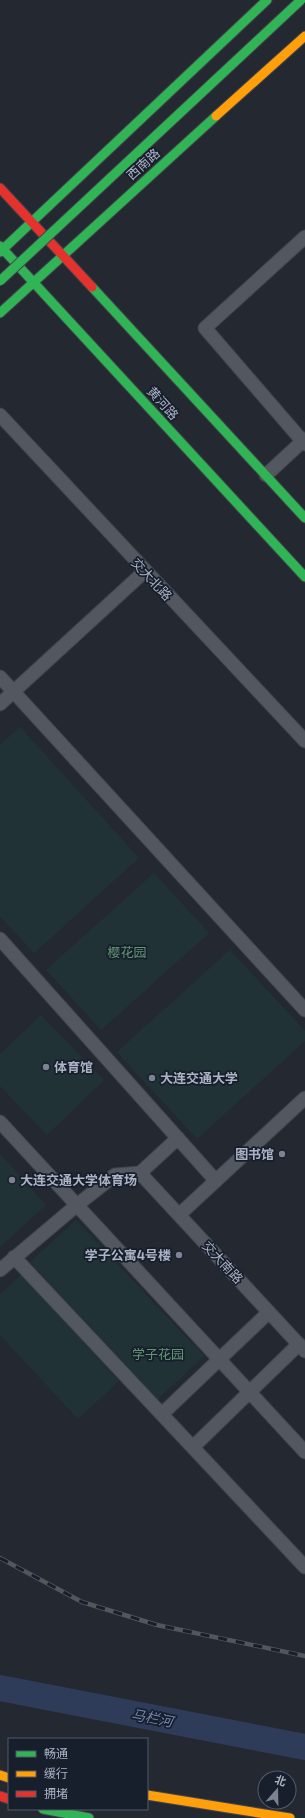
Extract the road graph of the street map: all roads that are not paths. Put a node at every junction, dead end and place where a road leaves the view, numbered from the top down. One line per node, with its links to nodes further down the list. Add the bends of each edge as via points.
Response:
1 (267, 0): 5 (main road)
2 (301, 0): 9 (main road, 西南路, bridge)
3 (305, 36): 8 (main road, 西南路)
4 (0, 188): 5 (main road, 黄河路)
5 (31, 221): 7 (main road); 8 (main road, 黄河路)
6 (305, 237): 13 (street, via 205,328)
7 (1, 249): 10 (main road, 黄河路)
8 (62, 255): 10 (main road, 西南路); 14 (main road, 黄河路)
9 (0, 281)
10 (34, 281): 11 (main road, 西南路); 17 (main road, 黄河路)
11 (0, 314)
12 (0, 416): 16 (street, 交大北路)
13 (304, 441): 14 (street)
14 (266, 475): 15 (main road, 黄河路)
15 (305, 518)
16 (145, 571): 19 (street); 21 (street, 交大北路)
17 (305, 577)
18 (0, 677): 19 (street)
19 (13, 692): 20 (street); 23 (street)
20 (0, 704)
21 (305, 742)
22 (0, 939): 26 (street)
23 (305, 1010)
24 (305, 1098): 28 (street)
25 (0, 1122): 29 (street)
26 (178, 1138): 27 (street); 28 (street)
27 (140, 1173): 29 (street, via 115,1175); 30 (street, 交大南路)
28 (216, 1181): 30 (street)
29 (77, 1205): 31 (street); 35 (street)
30 (180, 1214): 33 (street, 交大南路)
31 (14, 1257): 32 (street); 37 (street)
32 (0, 1270)
33 (269, 1312): 34 (street, 交大南路); 35 (street)
34 (302, 1348): 36 (street)
35 (220, 1360): 36 (street); 37 (street)
36 (250, 1392): 38 (street); 39 (street)
37 (162, 1414): 38 (street)
38 (192, 1447): 40 (street)
39 (305, 1452)
40 (305, 1567)
41 (148, 1795): 46 (main road)
42 (48, 1810): 43 (main road)
43 (58, 1812): 44 (main road); 45 (main road)
44 (80, 1818)
45 (89, 1818)
46 (290, 1818)

